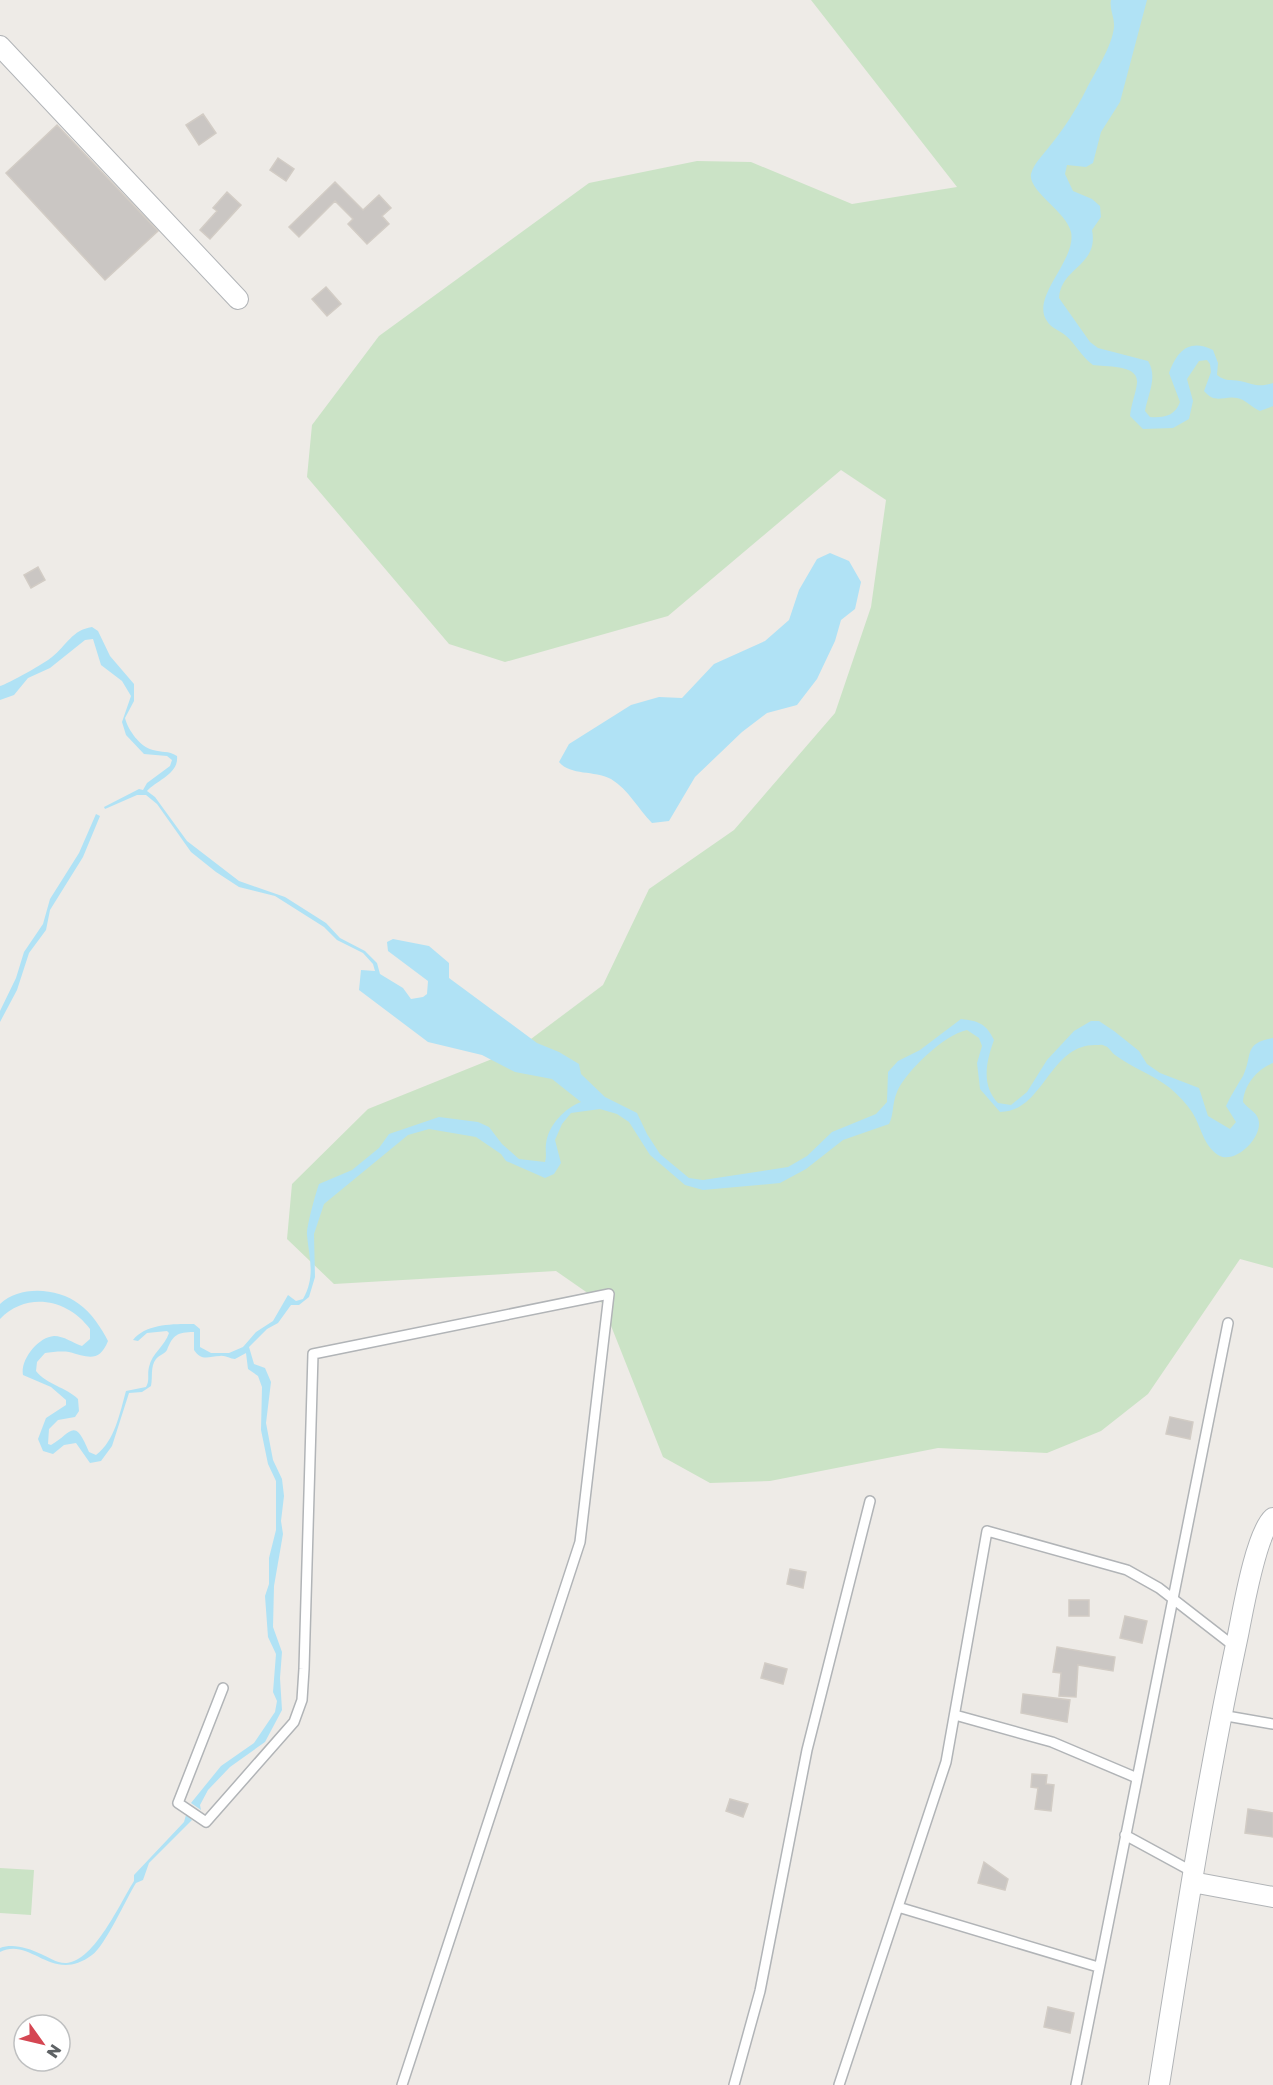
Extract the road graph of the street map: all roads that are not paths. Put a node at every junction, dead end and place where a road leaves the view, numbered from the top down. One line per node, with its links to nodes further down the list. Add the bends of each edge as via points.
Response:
1 (0, 46): 2 (street)
2 (238, 299)
3 (1228, 1323): 7 (lane)
4 (870, 1501): 20 (lane, via 807,1750 760,1991)
5 (1273, 1518): 6 (street, via 1264,1531)
6 (1266, 1546): 8 (street, via 1252,1565)
7 (1172, 1600): 8 (lane); 11 (lane, via 1127,1570 987,1531); 13 (lane)
8 (1235, 1647): 10 (street)
9 (223, 1688): 19 (lane, via 178,1803 206,1822 294,1722 300,1710 313,1354 609,1294 580,1542)
10 (1221, 1714): 12 (lane); 15 (street)
11 (955, 1715): 13 (lane, via 1052,1742); 17 (lane, via 946,1762)
12 (1273, 1724)
13 (1137, 1778): 14 (lane)
14 (1125, 1835): 15 (lane); 18 (lane)
15 (1192, 1877): 16 (street); 23 (street)
16 (1273, 1897)
17 (898, 1907): 18 (lane); 21 (lane)
18 (1098, 1967): 22 (lane)
19 (402, 2085)
20 (734, 2085)
21 (839, 2085)
22 (1076, 2085)
23 (1160, 2085)

